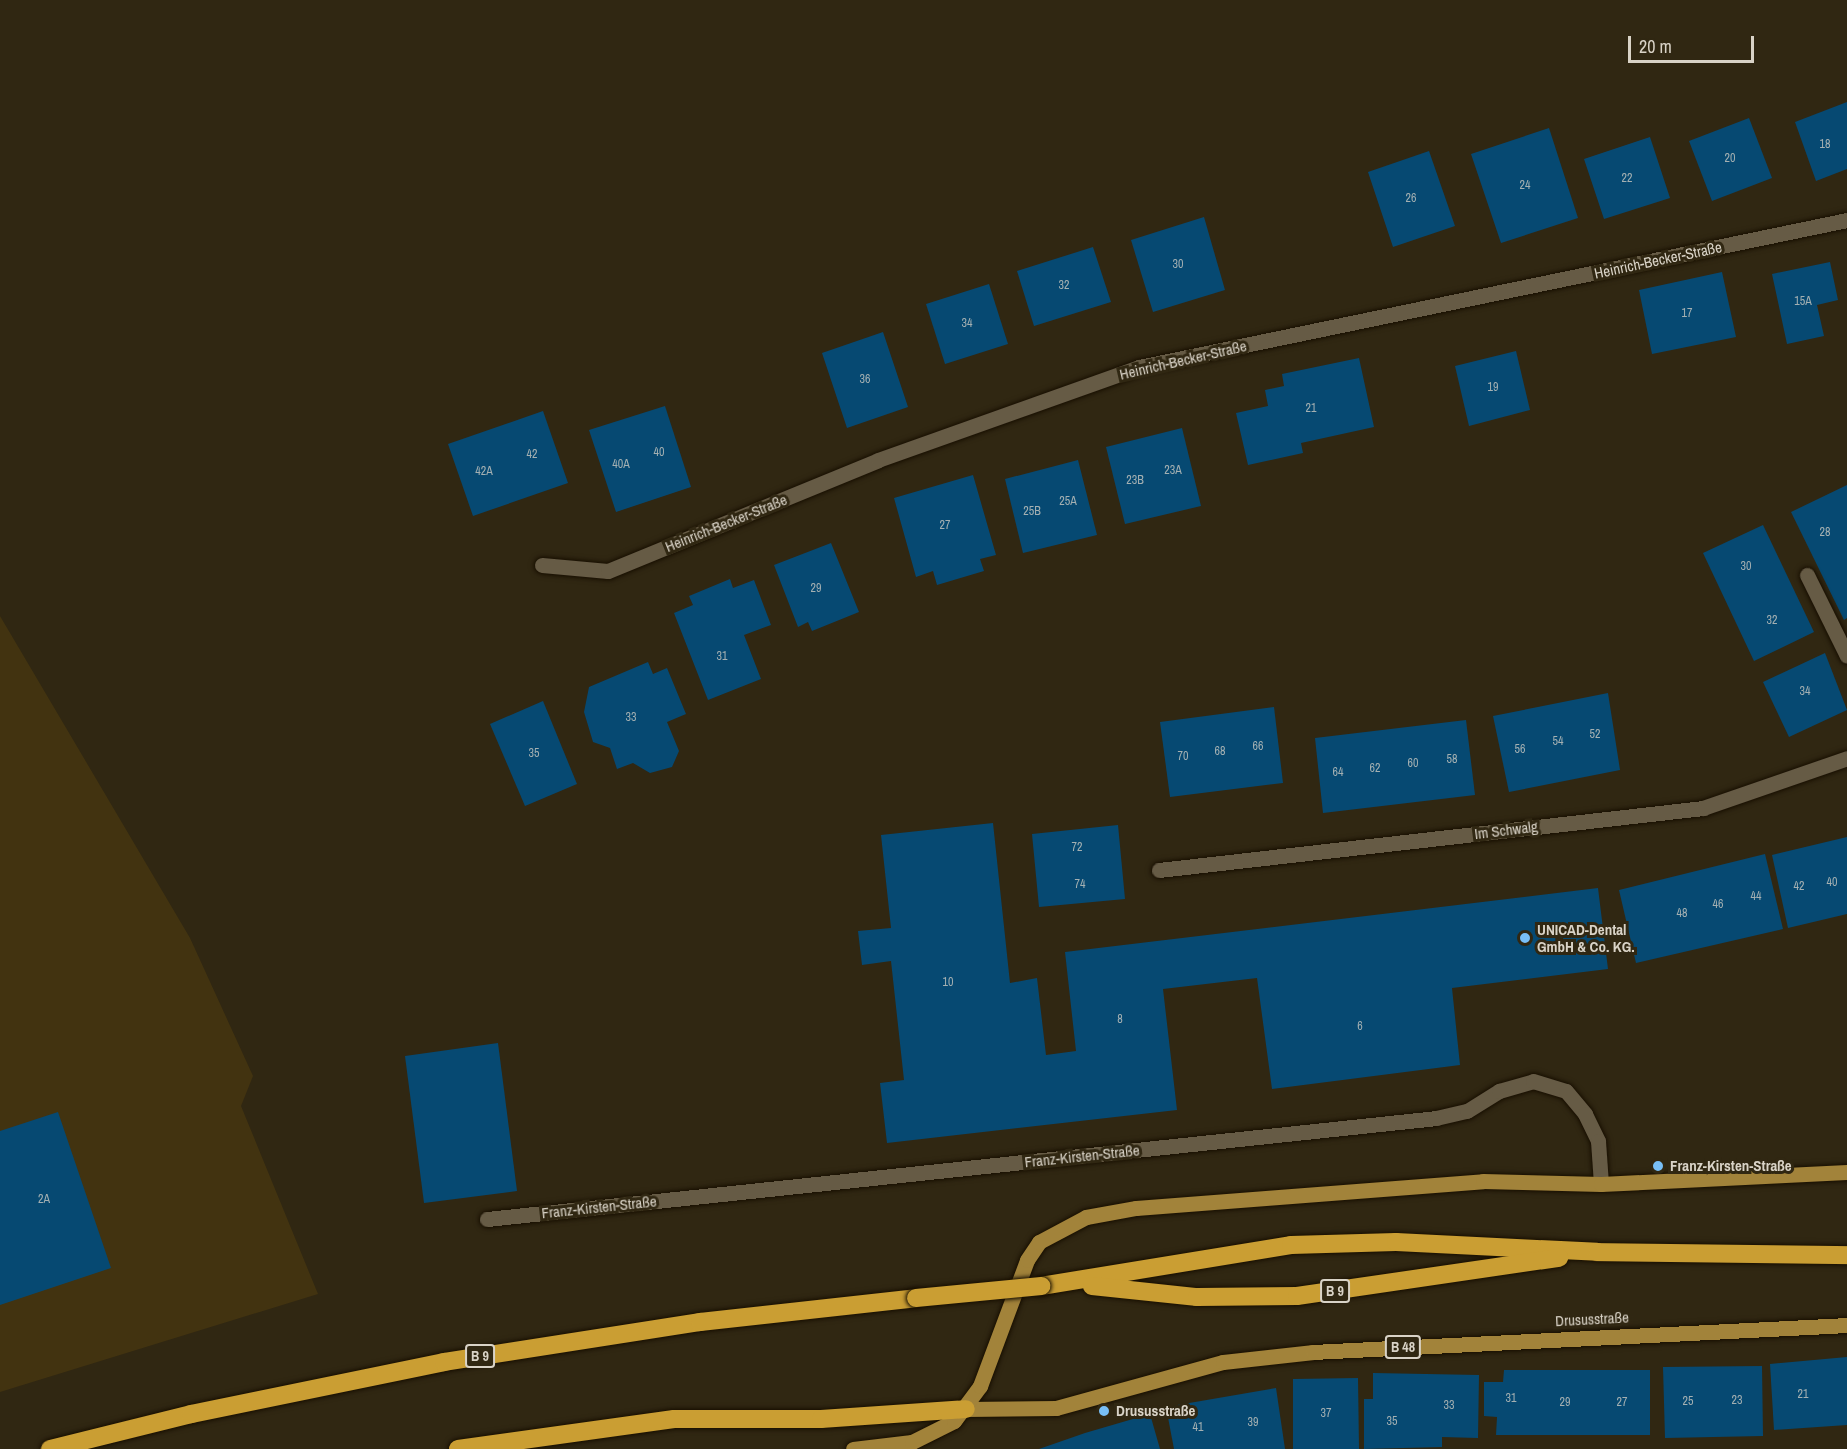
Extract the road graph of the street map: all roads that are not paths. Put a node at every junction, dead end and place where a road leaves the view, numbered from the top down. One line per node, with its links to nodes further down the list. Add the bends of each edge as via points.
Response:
1 (1847, 220): 2 (street, Heinrich-Becker-Straße, via 1139,367 878,460 608,571)
2 (542, 565)
3 (1807, 575): 4 (street)
4 (1847, 656)
5 (1847, 758): 6 (street, Im Schwalg, via 1703,808)
6 (1159, 870)
7 (1847, 1172): 8 (main road)
8 (1601, 1184): 9 (street, Franz-Kirsten-Straße, via 1598,1141 1585,1114 1566,1091 1533,1081 1499,1090 1467,1111 1436,1118); 14 (main road, via 1483,1181 1136,1208 1086,1217 1039,1242 1027,1260 980,1386)
9 (487, 1219)
10 (1597, 1252): 11 (highway, B 9); 12 (highway, B 9, via 1396,1242 1291,1245); 12 (highway, B 9, via 1298,1296 1197,1297)
11 (1847, 1255)
12 (1071, 1284): 15 (highway, B 9, bridge, via 700,1322 444,1362 190,1414)
13 (1847, 1325): 14 (main road, Drususstraße / B 48, via 1313,1352 1223,1362 1056,1408)
14 (966, 1409): 16 (highway, via 821,1419 674,1419); 17 (main road, via 928,1437)
15 (51, 1449)
16 (458, 1449)
17 (853, 1449)

